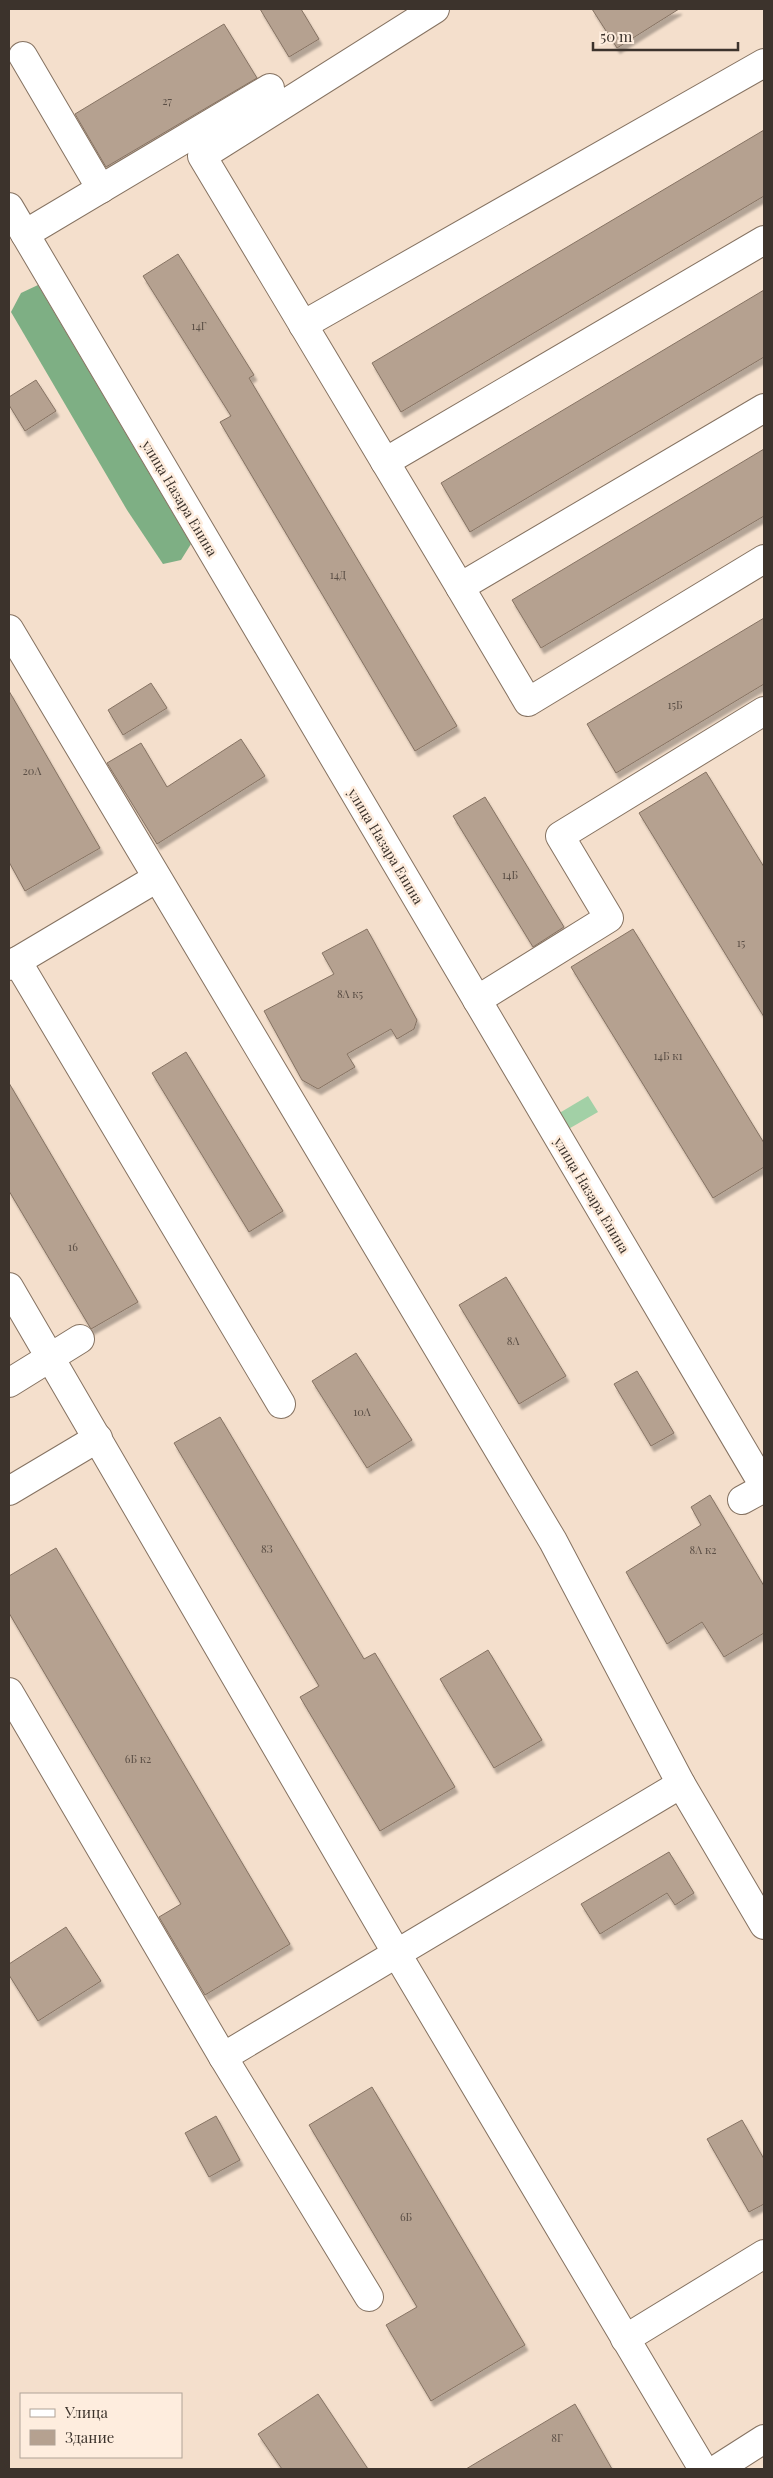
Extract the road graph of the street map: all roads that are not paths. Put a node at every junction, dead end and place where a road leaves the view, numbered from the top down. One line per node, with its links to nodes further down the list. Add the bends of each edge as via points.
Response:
1 (435, 9): 9 (main road, via 202,156)
2 (23, 56): 5 (main road)
3 (764, 63): 9 (main road)
4 (270, 88): 5 (main road)
5 (101, 189): 7 (main road)
6 (9, 207): 7 (main road, улица Назара Енина)
7 (25, 234): 18 (main road, улица Назара Енина)
8 (764, 240): 11 (main road)
9 (303, 325): 11 (main road)
10 (764, 408): 13 (main road)
11 (385, 462): 13 (main road)
12 (764, 559): 13 (main road, via 528,702)
13 (460, 587)
14 (9, 629): 16 (main road)
15 (764, 710): 18 (main road, via 560,836 609,918)
16 (157, 878): 17 (main road); 28 (main road, via 553,1541)
17 (13, 964): 23 (main road)
18 (477, 1000): 26 (main road, улица Назара Енина)
19 (9, 1287): 21 (main road)
20 (80, 1339): 21 (main road)
21 (50, 1357): 22 (main road); 24 (main road)
22 (9, 1383)
23 (281, 1404)
24 (98, 1438): 25 (main road); 30 (main road)
25 (9, 1491)
26 (757, 1491)
27 (9, 1692): 31 (main road)
28 (681, 1784): 29 (main road); 30 (main road)
29 (764, 1924)
30 (397, 1954): 31 (main road); 34 (main road)
31 (223, 2057): 33 (main road)
32 (764, 2254): 34 (main road)
33 (369, 2297)
34 (626, 2339): 36 (main road)
35 (764, 2440): 37 (main road)
36 (703, 2469)
37 (717, 2469)

